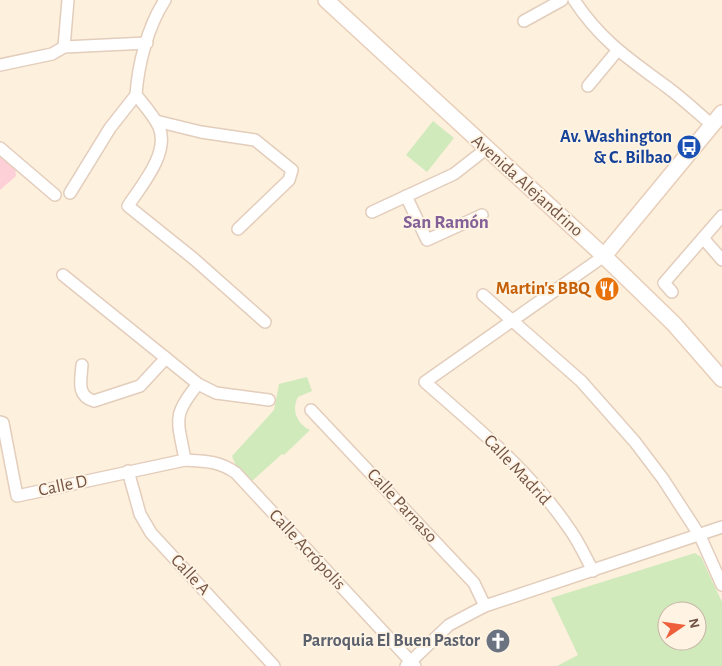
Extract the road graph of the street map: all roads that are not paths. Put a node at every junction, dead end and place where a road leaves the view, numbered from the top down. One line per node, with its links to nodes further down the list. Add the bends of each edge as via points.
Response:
1 (68, 0): 8 (street)
2 (165, 0): 7 (street)
3 (326, 0): 17 (street, Avenida Alejandrino)
4 (562, 0): 6 (street)
5 (574, 0): 9 (street)
6 (524, 21)
7 (147, 43): 8 (street); 12 (street)
8 (64, 48): 10 (street, via 52,54)
9 (618, 52): 11 (street); 15 (street)
10 (0, 65)
11 (588, 86)
12 (136, 95): 14 (street); 18 (street, via 110,128)
13 (722, 113): 15 (street)
14 (156, 121): 24 (street, via 256,140 292,170 290,180); 32 (street, via 161,134 159,153 128,206)
15 (712, 124): 26 (street)
16 (0, 148): 19 (street)
17 (486, 149): 20 (street, via 454,174); 26 (street, Avenida Alejandrino)
18 (70, 193)
19 (56, 195)
20 (406, 196): 21 (street); 22 (street, via 427,240)
21 (372, 212)
22 (482, 215)
23 (722, 216): 25 (street)
24 (238, 229)
25 (703, 238): 27 (street); 29 (street, via 664,283)
26 (604, 256): 31 (street); 35 (street, Avenida Alejandrino, via 674,324)
27 (722, 260)
28 (63, 274): 33 (street)
29 (672, 292)
30 (483, 295): 31 (street)
31 (512, 321): 43 (street, via 574,375 608,410 663,479); 44 (street, Calle Madrid, via 425,382 534,485 568,527)
32 (265, 322)
33 (166, 358): 34 (street, via 140,386 94,401 85,397 80,389); 36 (street)
34 (82, 365)
35 (722, 379)
36 (198, 384): 37 (street, via 216,393); 40 (street, via 183,402 178,415)
37 (269, 400)
38 (311, 410): 46 (street, Calle Parnaso, via 474,583)
39 (0, 422): 41 (street, Calle D, via 4,423 17,496)
40 (185, 460): 41 (street, Calle D); 47 (street, Calle Acrópolis, via 213,461 236,473)
41 (128, 472): 48 (street, Calle A, via 140,514 151,533)
42 (722, 527): 43 (street)
43 (700, 536): 44 (street); 45 (street)
44 (593, 571): 46 (street)
45 (722, 585)
46 (485, 606): 47 (street, via 449,625)
47 (411, 664)
48 (274, 666)

